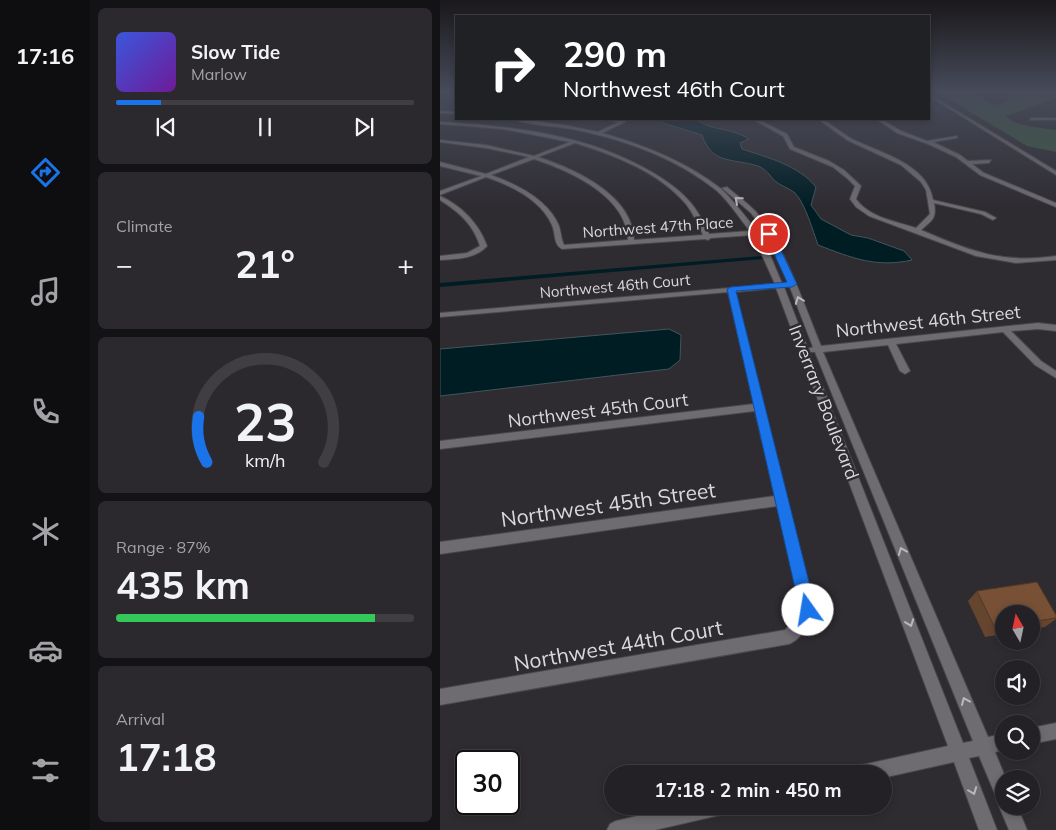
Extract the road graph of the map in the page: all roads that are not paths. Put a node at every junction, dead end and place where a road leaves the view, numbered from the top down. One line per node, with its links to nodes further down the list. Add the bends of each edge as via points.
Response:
1 (516, 131): 14 (street)
2 (592, 131): 9 (street, Inverrary Boulevard)
3 (594, 131): 9 (street, Inverrary Boulevard)
4 (603, 131): 9 (street)
5 (777, 131): 27 (street, via 785,135 792,148 834,164 847,173 858,186 853,199 858,208)
6 (837, 131): 24 (street, via 903,164 923,181)
7 (897, 131): 15 (street)
8 (987, 131): 20 (street)
9 (600, 132): 10 (street); 28 (street, Inverrary Boulevard, via 688,168 719,190); 33 (street, Inverrary Boulevard, one-way to 9, via 769,234 752,212 724,188 691,165 668,154)
10 (590, 136)
11 (955, 137): 15 (street)
12 (582, 139): 14 (street)
13 (440, 141): 16 (street, via 484,146)
14 (574, 142): 16 (street); 29 (street, via 623,158 660,180 684,198)
15 (927, 142): 18 (street)
16 (533, 158): 21 (street); 30 (street, via 570,172 609,197 630,226)
17 (989, 161): 18 (street)
18 (968, 163): 25 (street, via 982,174)
19 (440, 164): 21 (street)
20 (1056, 173)
21 (486, 175): 22 (street); 30 (street, Northwest 47th Place, via 521,191 542,207 558,229 562,247)
22 (440, 193)
23 (440, 198): 31 (street, via 475,225 484,246 467,256)
24 (932, 201): 26 (street, via 983,212); 27 (street, via 931,218)
25 (1056, 204)
26 (993, 218)
27 (917, 231): 32 (street, via 952,247 985,256 1034,261)
28 (756, 233): 29 (street, Northwest 47th Place); 34 (street, Inverrary Boulevard)
29 (708, 238): 30 (street, Northwest 47th Place)
30 (631, 243)
31 (440, 258)
32 (1056, 258)
33 (792, 284): 34 (street, Northwest 46th Court); 40 (street, Inverrary Boulevard, one-way to 33)
34 (779, 285): 35 (street, Northwest 46th Court); 41 (street, Inverrary Boulevard)
35 (731, 289): 36 (street, Northwest 46th Court); 44 (street)
36 (440, 315)
37 (1056, 328): 38 (street, Northwest 46th Street, via 1038,326)
38 (1005, 330): 39 (street, Northwest 46th Street); 43 (street, via 1038,363)
39 (890, 341): 40 (street, Northwest 46th Street); 42 (street)
40 (818, 349): 41 (street, Northwest 46th Street); 46 (street, Inverrary Boulevard)
41 (804, 350): 47 (street, Inverrary Boulevard)
42 (905, 371)
43 (1056, 375)
44 (760, 407): 45 (street, Northwest 45th Court); 48 (street)
45 (440, 445)
46 (865, 461): 47 (street); 54 (street, Inverrary Boulevard, one-way to 46)
47 (849, 464): 55 (street, Inverrary Boulevard, one-way to 55)
48 (782, 500): 49 (street, Northwest 45th Street); 50 (street, Northwest 44th Court, via 808,610 789,637)
49 (440, 548)
50 (440, 697)
51 (1056, 731): 52 (street)
52 (1040, 734)
53 (995, 744): 54 (street)
54 (984, 746): 55 (street); 57 (street, Inverrary Boulevard)
55 (958, 752): 56 (street); 61 (street, Inverrary Boulevard, one-way to 61)
56 (892, 767)
57 (995, 774)
58 (681, 815): 60 (street)
59 (1012, 815): 62 (street)
60 (616, 830)
61 (988, 830)
62 (1018, 830)

